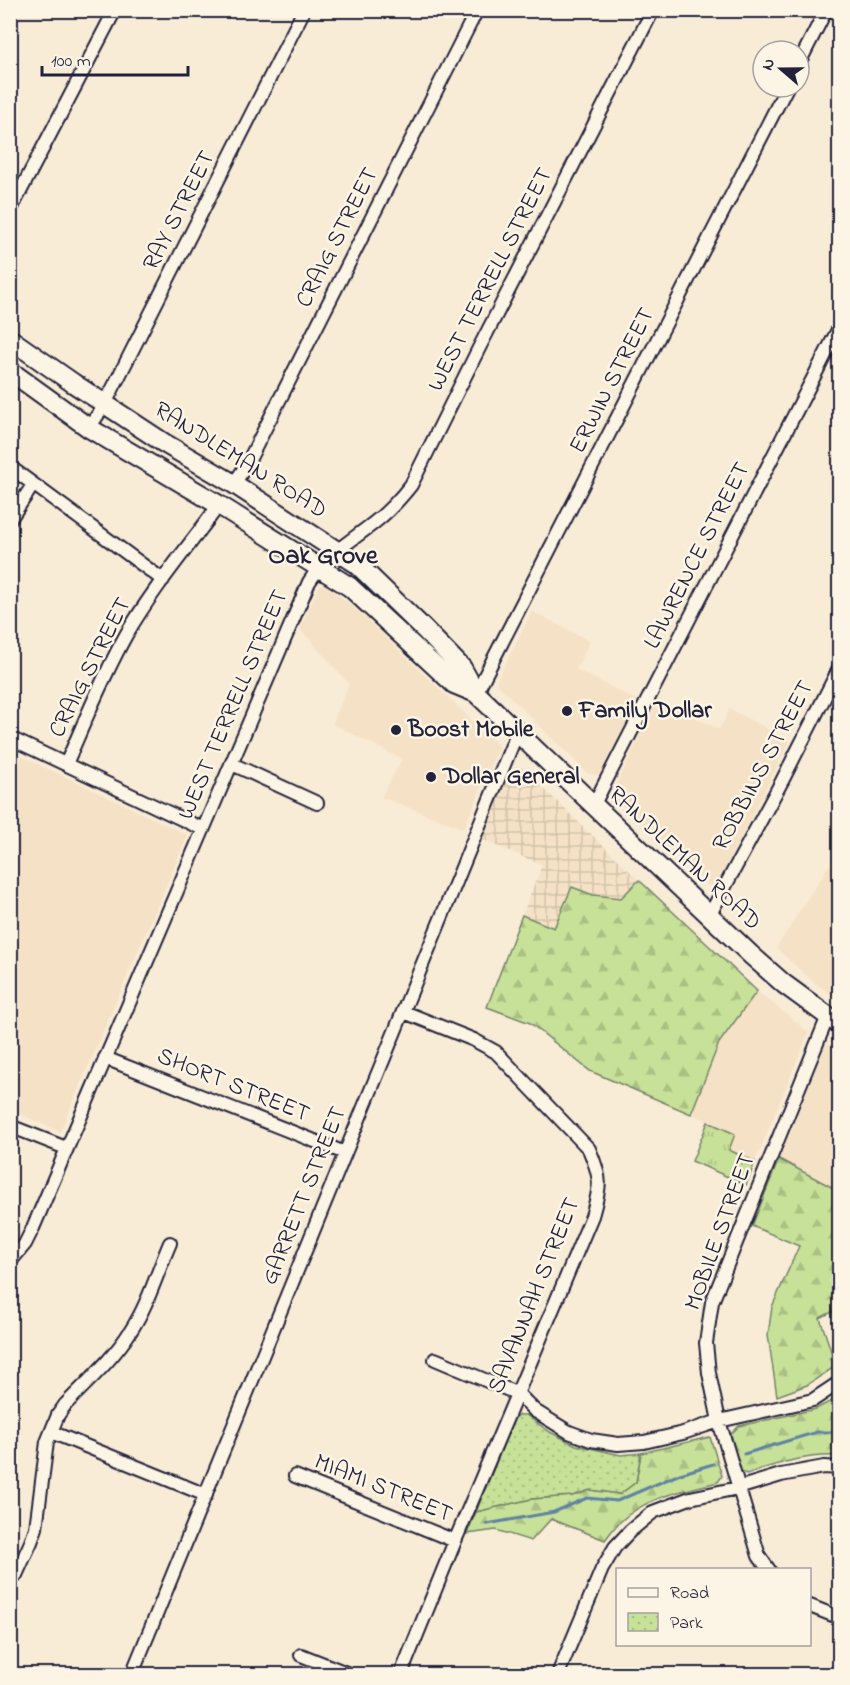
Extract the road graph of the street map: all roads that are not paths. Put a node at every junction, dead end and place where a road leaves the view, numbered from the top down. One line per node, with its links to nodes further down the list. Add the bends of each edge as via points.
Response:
1 (304, 10): 12 (street, RAY STREET)
2 (477, 10): 15 (street, CRAIG STREET)
3 (653, 10): 19 (street, WEST TERRELL STREET, via 411,485 376,522)
4 (826, 10): 6 (street)
5 (110, 14): 8 (street)
6 (811, 39)
7 (781, 99): 23 (street, ERWIN STREET)
8 (10, 211)
9 (840, 326): 29 (street, LAWRENCE STREET)
10 (10, 339): 12 (main road, RANDLEMAN ROAD)
11 (10, 371): 13 (main road, RANDLEMAN ROAD)
12 (105, 404): 13 (street, RAY STREET); 15 (main road, RANDLEMAN ROAD)
13 (89, 428): 17 (main road, RANDLEMAN ROAD)
14 (10, 467): 16 (street)
15 (234, 483): 19 (main road, RANDLEMAN ROAD)
16 (33, 485): 18 (street); 21 (street)
17 (219, 505): 20 (main road, RANDLEMAN ROAD); 21 (street, CRAIG STREET)
18 (10, 519)
19 (337, 550): 20 (street, WEST TERRELL STREET); 23 (main road, RANDLEMAN ROAD, via 357,564 462,668)
20 (319, 567): 23 (main road, RANDLEMAN ROAD, via 350,587 454,684); 27 (street, WEST TERRELL STREET, via 309,582)
21 (163, 580): 26 (street, CRAIG STREET, via 127,635)
22 (840, 668): 31 (street, ROBBINS STREET)
23 (476, 693): 24 (main road, RANDLEMAN ROAD)
24 (517, 733): 29 (main road, RANDLEMAN ROAD); 32 (street, GARRETT STREET)
25 (10, 738): 26 (street)
26 (66, 764): 30 (street)
27 (232, 764): 28 (street); 30 (street, WEST TERRELL STREET)
28 (317, 803)
29 (593, 806): 31 (main road, RANDLEMAN ROAD)
30 (203, 829): 34 (street, WEST TERRELL STREET)
31 (709, 916): 33 (main road, RANDLEMAN ROAD, via 784,984)
32 (404, 1012): 37 (street, GARRETT STREET); 42 (street, SAVANNAH STREET, via 496,1052 589,1149 597,1169 600,1189 592,1216)
33 (834, 1021): 43 (street, MOBILE STREET, via 712,1302 706,1343)
34 (105, 1058): 36 (street, WEST TERRELL STREET); 37 (street, SHORT STREET)
35 (10, 1126): 36 (street)
36 (66, 1148): 39 (street, WEST TERRELL STREET, via 33,1228)
37 (345, 1153): 48 (street, GARRETT STREET)
38 (170, 1243): 44 (street, via 131,1332 65,1405)
39 (10, 1262)
40 (435, 1359): 42 (street)
41 (840, 1382): 43 (street, via 813,1400)
42 (518, 1394): 43 (street, via 535,1411 569,1432 618,1444 644,1442); 49 (street, SAVANNAH STREET)
43 (718, 1421): 47 (street, MOBILE STREET)
44 (51, 1432): 48 (street); 51 (street, via 46,1443 36,1528)
45 (840, 1468): 47 (street, via 781,1475)
46 (295, 1476): 49 (street, MIAMI STREET)
47 (738, 1488): 50 (street, MOBILE STREET, via 759,1556); 58 (street, via 690,1498 653,1512 630,1531 602,1569)
48 (206, 1495): 55 (street, GARRETT STREET)
49 (455, 1541): 57 (street, SAVANNAH STREET)
50 (768, 1568)
51 (16, 1575)
52 (811, 1605): 53 (street)
53 (840, 1618)
54 (302, 1655): 56 (street)
55 (132, 1674)
56 (349, 1674)
57 (401, 1674)
58 (558, 1674)

